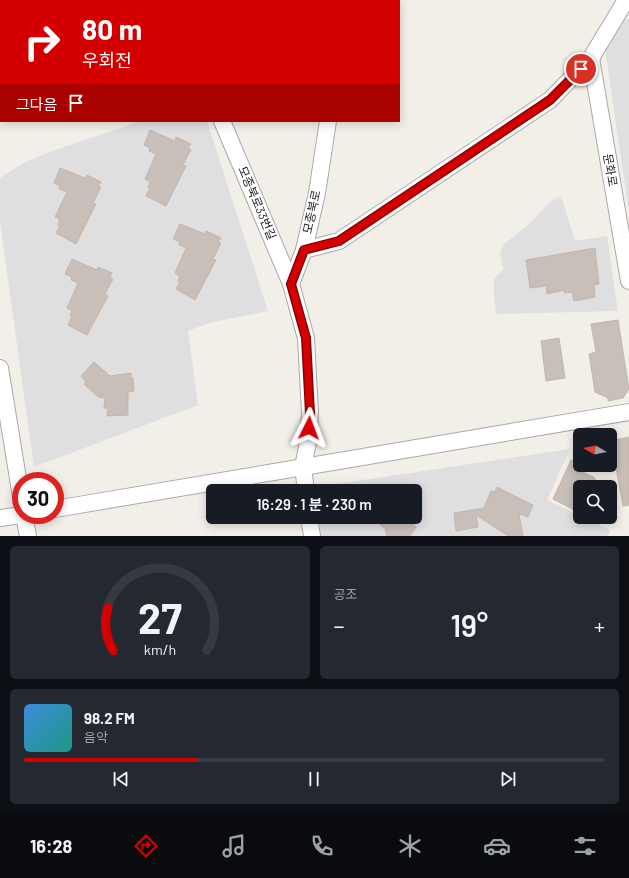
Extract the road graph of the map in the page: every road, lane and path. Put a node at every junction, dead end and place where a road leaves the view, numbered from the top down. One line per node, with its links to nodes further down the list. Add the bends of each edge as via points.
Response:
1 (626, 0): 2 (street)
2 (591, 58): 5 (street, via 550,100 339,241); 6 (street, 문화로)
3 (222, 122): 7 (street, 모종북로33번길)
4 (328, 122): 5 (street, 모종북로, via 317,194)
5 (304, 250): 7 (street, 모종북로)
6 (629, 282)
7 (291, 284): 10 (street, via 306,338 310,413)
8 (0, 368): 11 (street)
9 (629, 412): 10 (street)
10 (303, 467): 12 (street); 13 (street)
11 (17, 472)
12 (305, 484)
13 (64, 507)
14 (12, 516): 15 (street)
15 (0, 518)
16 (25, 524): 18 (street)
17 (310, 524): 19 (street)
18 (28, 536)
19 (312, 536)

